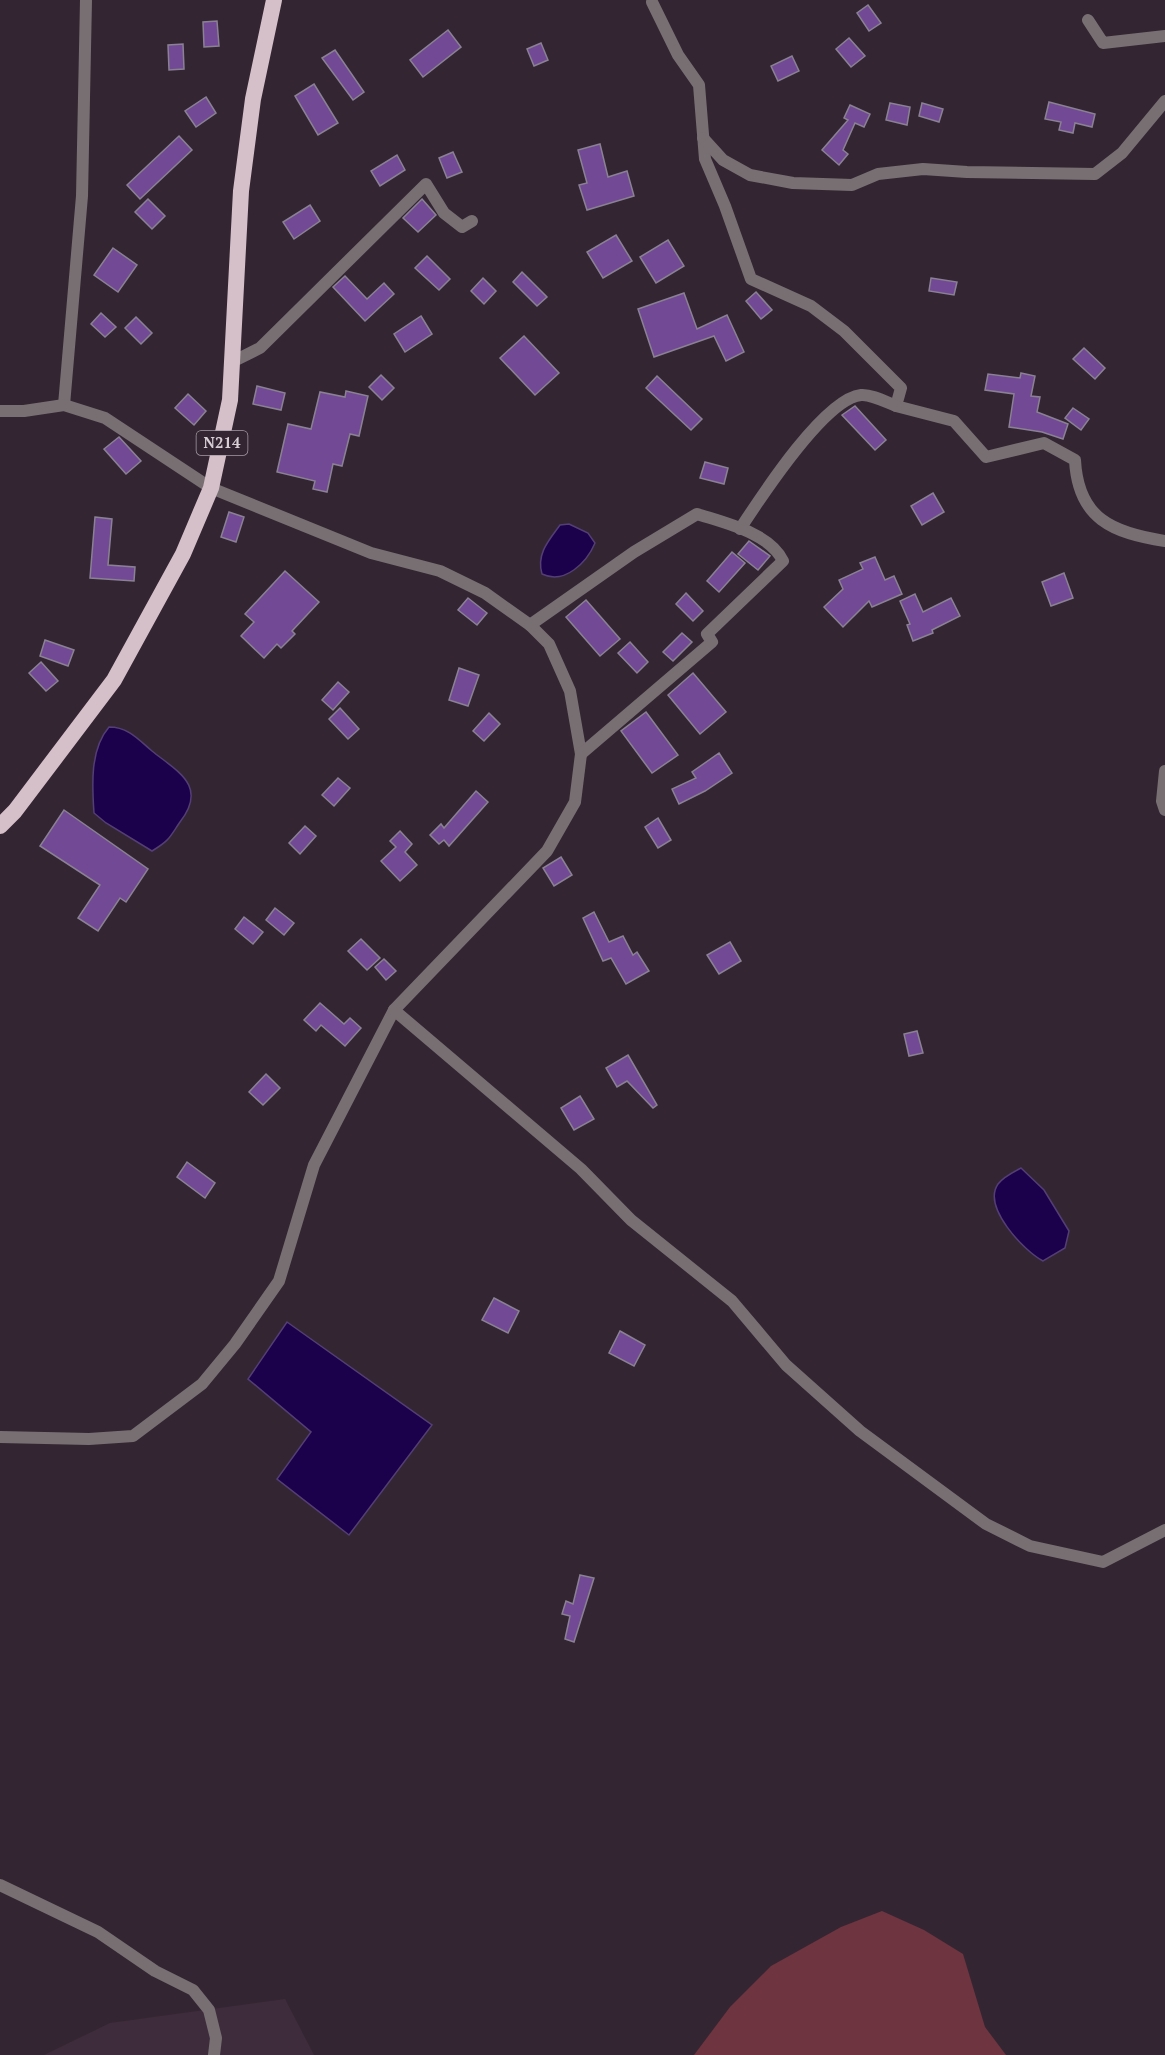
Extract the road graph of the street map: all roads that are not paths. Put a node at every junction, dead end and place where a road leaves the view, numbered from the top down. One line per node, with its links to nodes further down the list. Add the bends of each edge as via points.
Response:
1 (86, 0): 10 (street, via 82,196)
2 (274, 0): 9 (highway, N214, via 253,99 243,180)
3 (652, 2): 7 (street, via 678,56 699,85)
4 (1088, 20): 5 (street, via 1103,43)
5 (1165, 36)
6 (1165, 101): 7 (street, via 1122,153 1095,174 923,169 878,174 852,185 793,183 750,175 723,160)
7 (703, 138): 11 (street, via 705,159 751,279 811,306 844,331 901,388)
8 (472, 221): 9 (street, via 462,227 444,213 426,184 260,348)
9 (230, 363): 13 (highway, N214, via 225,426)
10 (64, 405): 12 (street); 13 (street, via 105,418)
11 (896, 406): 14 (street, via 863,394 843,400 768,486); 15 (street, via 954,421 986,457 1044,443 1075,460 1076,477 1100,522 1135,537)
12 (0, 411)
13 (211, 488): 16 (street, via 371,553 440,571 485,593); 20 (highway, N214, via 183,554 114,680)
14 (740, 529): 16 (street, via 697,514 634,552); 17 (street, via 778,549 783,561 707,634 712,642)
15 (1165, 542)
16 (530, 625): 17 (street, via 549,644 570,691)
17 (581, 754): 21 (street, via 575,802 547,851)
18 (1165, 771): 19 (street)
19 (1165, 810)
20 (0, 826)
21 (394, 1010): 22 (street, via 314,1165 279,1281 202,1384 134,1436); 23 (street, via 581,1169 631,1220 732,1302 786,1365 860,1431 986,1524 1030,1546 1103,1562)
22 (0, 1437)
23 (1165, 1530)
24 (0, 1886): 25 (street, via 98,1932 155,1971 193,1990 209,2010 216,2038)
25 (214, 2055)

